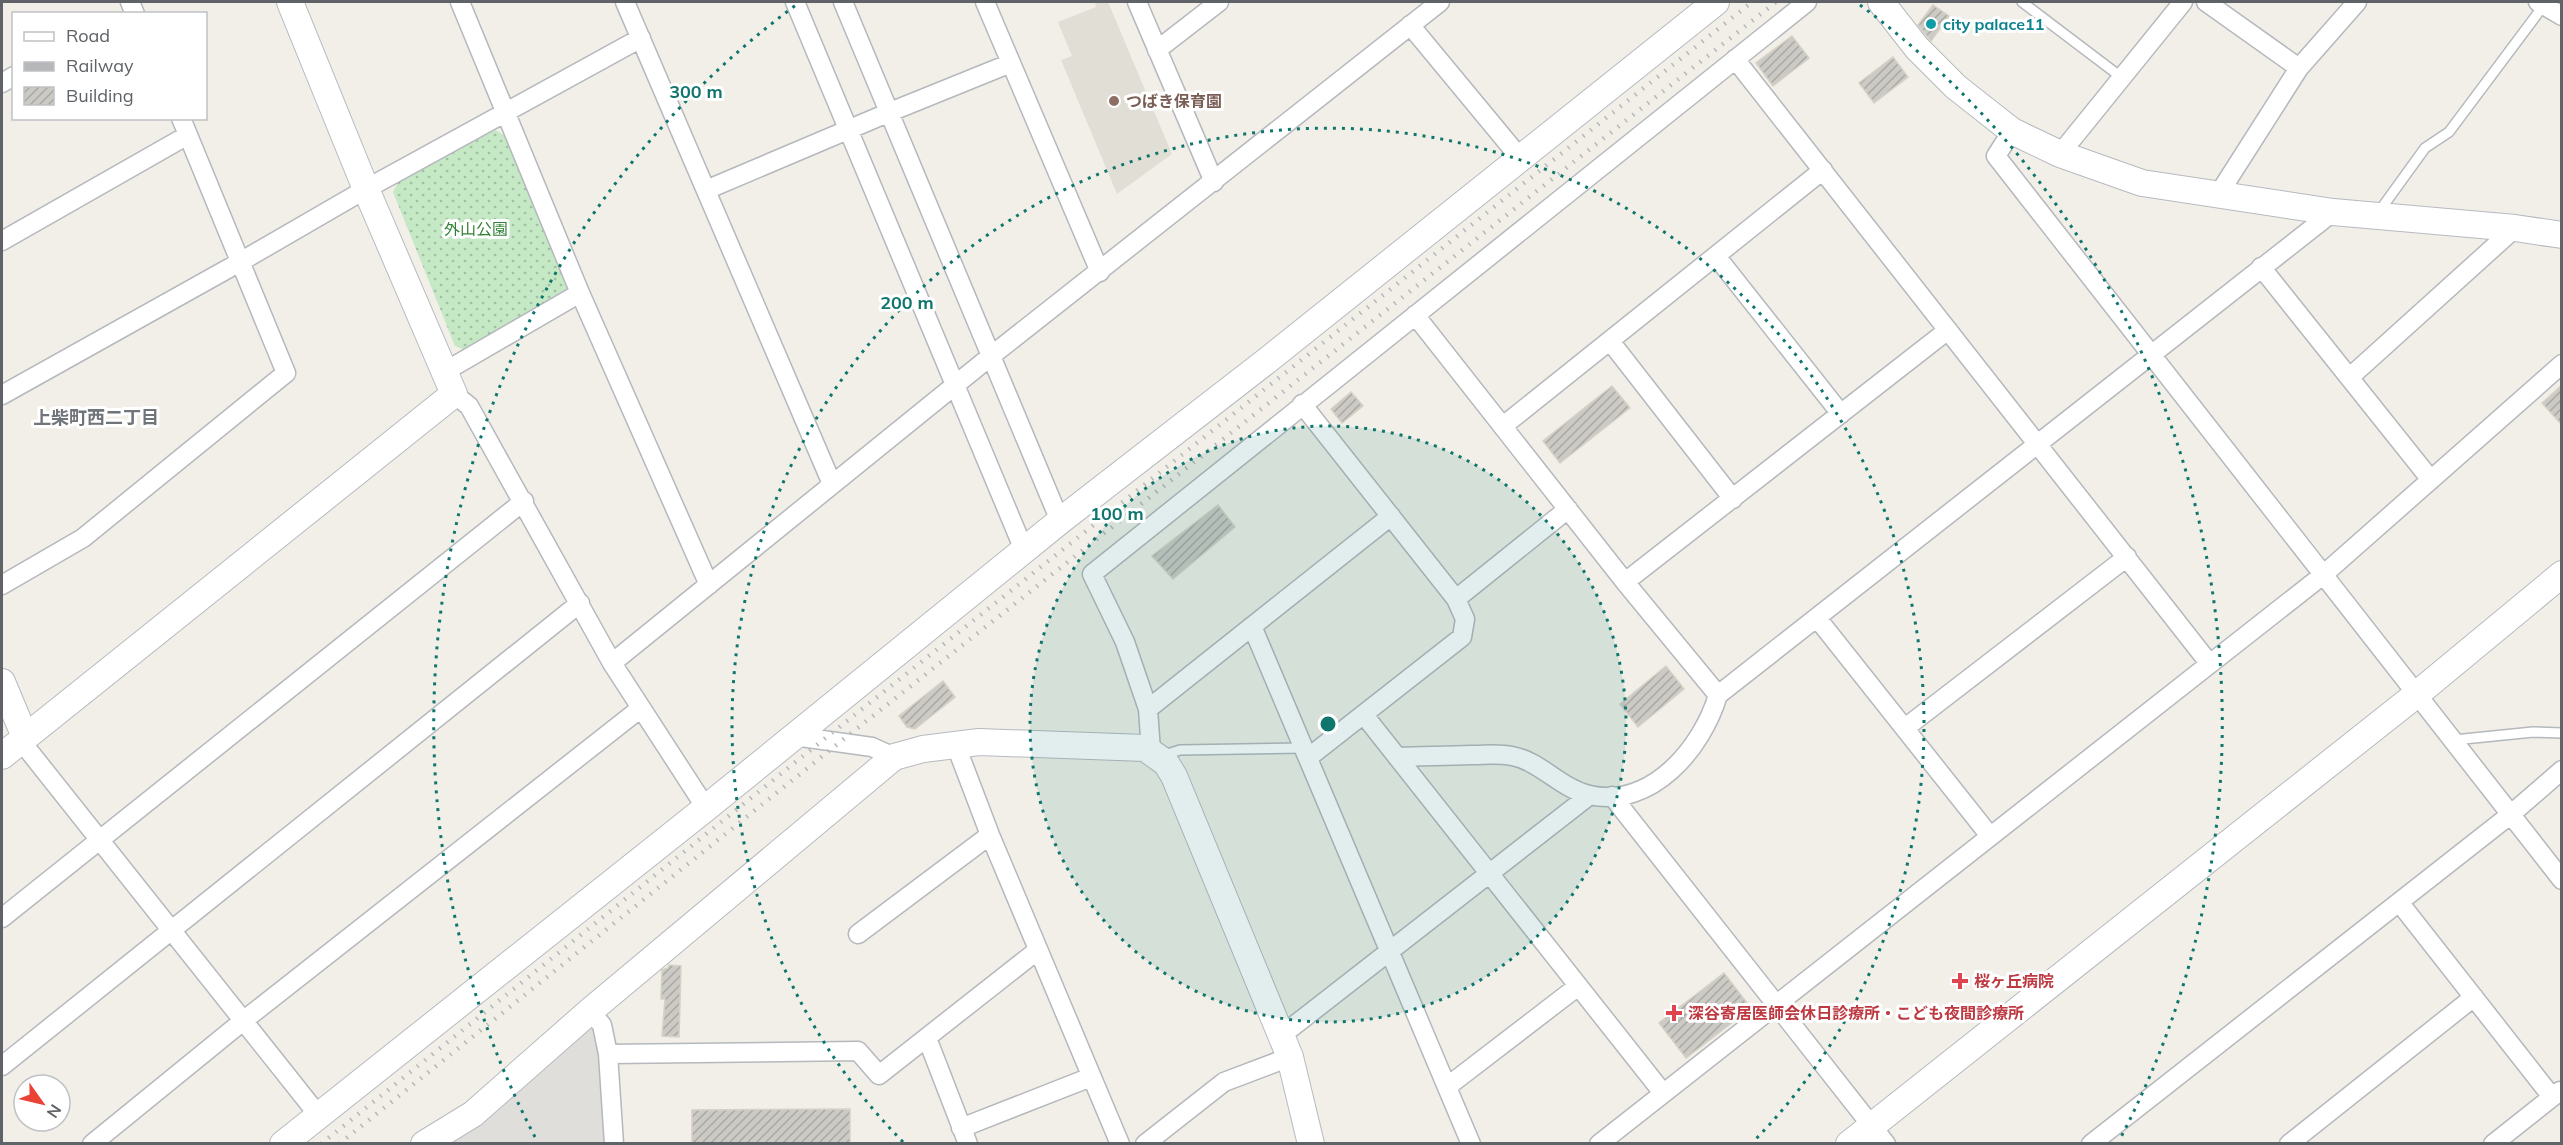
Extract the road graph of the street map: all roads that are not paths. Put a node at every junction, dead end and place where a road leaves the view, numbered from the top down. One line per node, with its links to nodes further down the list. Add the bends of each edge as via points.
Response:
1 (290, 2): 35 (street)
2 (460, 2): 27 (street)
3 (625, 2): 20 (street)
4 (795, 2): 29 (street)
5 (843, 2): 26 (street)
6 (985, 2): 23 (street)
7 (1137, 2): 21 (street)
8 (1219, 2): 21 (street)
9 (1440, 2): 19 (street)
10 (1716, 2): 32 (street)
11 (1807, 2): 22 (street)
12 (1881, 2): 30 (street, via 1917,48 1948,79)
13 (2022, 2): 25 (lane)
14 (2184, 2): 25 (street)
15 (2206, 2): 24 (street)
16 (2357, 2): 24 (street)
17 (2541, 3): 18 (street); 39 (lane, via 2449,132 2425,148)
18 (2562, 16)
19 (1410, 25): 32 (street); 34 (street)
20 (641, 38): 27 (street); 36 (street)
21 (1157, 50): 34 (street)
22 (1735, 59): 33 (street); 48 (street)
23 (1011, 63): 26 (street); 46 (street)
24 (2299, 68): 37 (street)
25 (2121, 77): 31 (street)
26 (890, 112): 29 (street); 51 (street)
27 (507, 113): 35 (street); 47 (street)
28 (184, 127): 42 (street); 44 (street)
29 (848, 131): 36 (street); 56 (street)
30 (2012, 131): 31 (street); 52 (street, via 1995,156)
31 (2060, 154): 37 (street, via 2142,183)
32 (1521, 159): 68 (street)
33 (1823, 170): 43 (street); 49 (street)
34 (1214, 182): 46 (street)
35 (366, 189): 44 (street); 55 (street)
36 (706, 190): 63 (street)
37 (2218, 195): 38 (street)
38 (2333, 212): 39 (street); 45 (street)
39 (2377, 214): 40 (street)
40 (2515, 228): 41 (street); 54 (street)
41 (2562, 235)
42 (2, 241)
43 (1716, 256): 50 (street); 59 (street)
44 (240, 262): 57 (street); 74 (street, via 286,373 83,538)
45 (2261, 267): 52 (street); 54 (street)
46 (1100, 272): 51 (street)
47 (580, 292): 55 (street); 75 (street)
48 (1414, 315): 58 (street); 60 (street)
49 (1948, 330): 59 (street); 61 (street)
50 (1610, 341): 60 (street); 64 (street)
51 (991, 356): 56 (street); 68 (street)
52 (2150, 356): 61 (street); 72 (street)
53 (2562, 364): 62 (street)
54 (2350, 377): 62 (street)
55 (449, 383): 65 (street, via 469,406); 93 (street)
56 (955, 386): 63 (street); 69 (street)
57 (2, 395)
58 (1302, 404): 67 (street); 86 (street, via 1092,574 1125,642)
59 (1841, 414): 64 (street)
60 (1503, 426): 66 (street)
61 (2038, 444): 70 (street); 78 (street)
62 (2431, 480): 72 (street)
63 (832, 484): 75 (street)
64 (1733, 499): 73 (street)
65 (524, 501): 77 (street); 105 (street)
66 (1568, 509): 73 (street); 76 (street)
67 (1391, 516): 76 (street); 79 (street)
68 (1060, 521): 69 (street)
69 (1024, 550): 90 (street)
70 (2127, 556): 81 (street); 88 (street)
71 (2562, 574): 83 (street)
72 (2323, 575): 81 (street); 83 (street)
73 (1625, 582): 84 (street)
74 (2, 585)
75 (709, 585): 80 (street)
76 (1456, 599): 87 (street, via 1465,619 1462,637)
77 (580, 603): 80 (street); 110 (street)
78 (1817, 618): 84 (street); 88 (street)
79 (1252, 626): 86 (street); 94 (street)
80 (612, 663): 85 (street)
81 (2209, 663): 104 (street)
82 (2, 682): 93 (street)
83 (2417, 694): 91 (street); 128 (street)
84 (1718, 695): 100 (street, via 1697,743 1675,767 1652,784)
85 (641, 708): 101 (street); 118 (street)
86 (1148, 710): 95 (street)
87 (1364, 714): 94 (street); 97 (street)
88 (1905, 728): 104 (street)
89 (2562, 733): 91 (lane)
90 (794, 736): 96 (street, via 872,747); 101 (street)
91 (2454, 740): 102 (street)
92 (955, 743): 95 (street, via 1133,747); 96 (street); 103 (street)
93 (16, 745): 105 (street)
94 (1307, 752): 95 (lane, via 1180,750); 113 (street)
95 (1155, 754): 120 (street, via 1174,776)
96 (894, 757): 117 (street)
97 (1397, 757): 99 (street, via 1514,756); 106 (street)
98 (2562, 770): 102 (street)
99 (1590, 795): 100 (street); 106 (street)
100 (1612, 796): 116 (street)
101 (706, 808): 127 (street)
102 (2510, 815): 107 (street); 108 (street)
103 (990, 835): 111 (street); 112 (street)
104 (1990, 836): 116 (street)
105 (98, 839): 109 (street); 110 (street)
106 (1489, 874): 113 (street); 114 (street)
107 (2562, 880)
108 (2399, 902): 115 (street); 140 (street)
109 (2, 918)
110 (170, 930): 118 (street); 122 (street)
111 (858, 934)
112 (1038, 950): 119 (street); 123 (street)
113 (1390, 953): 120 (street); 124 (street)
114 (1578, 987): 124 (street); 125 (street)
115 (2474, 997): 126 (street); 141 (street)
116 (1777, 1005): 125 (street); 128 (street)
117 (590, 1011): 121 (street, via 602,1025); 132 (street, via 472,1114)
118 (243, 1021): 127 (street); 130 (street)
119 (927, 1038): 121 (street, via 879,1075 858,1051); 129 (street)
120 (1286, 1046): 135 (street, via 1224,1082); 136 (street)
121 (608, 1054): 133 (street)
122 (2, 1066)
123 (1091, 1077): 129 (street); 134 (street)
124 (1448, 1086): 137 (street)
125 (1663, 1093): 138 (street)
126 (2557, 1094): 142 (street)
127 (319, 1116): 131 (street)
128 (1879, 1134): 139 (street)
129 (964, 1136)
130 (92, 1143)
131 (283, 1143)
132 (424, 1143)
133 (614, 1143)
134 (1120, 1143)
135 (1145, 1143)
136 (1311, 1143)
137 (1471, 1143)
138 (1599, 1143)
139 (1849, 1143)
140 (2091, 1143)
141 (2289, 1143)
142 (2493, 1143)

